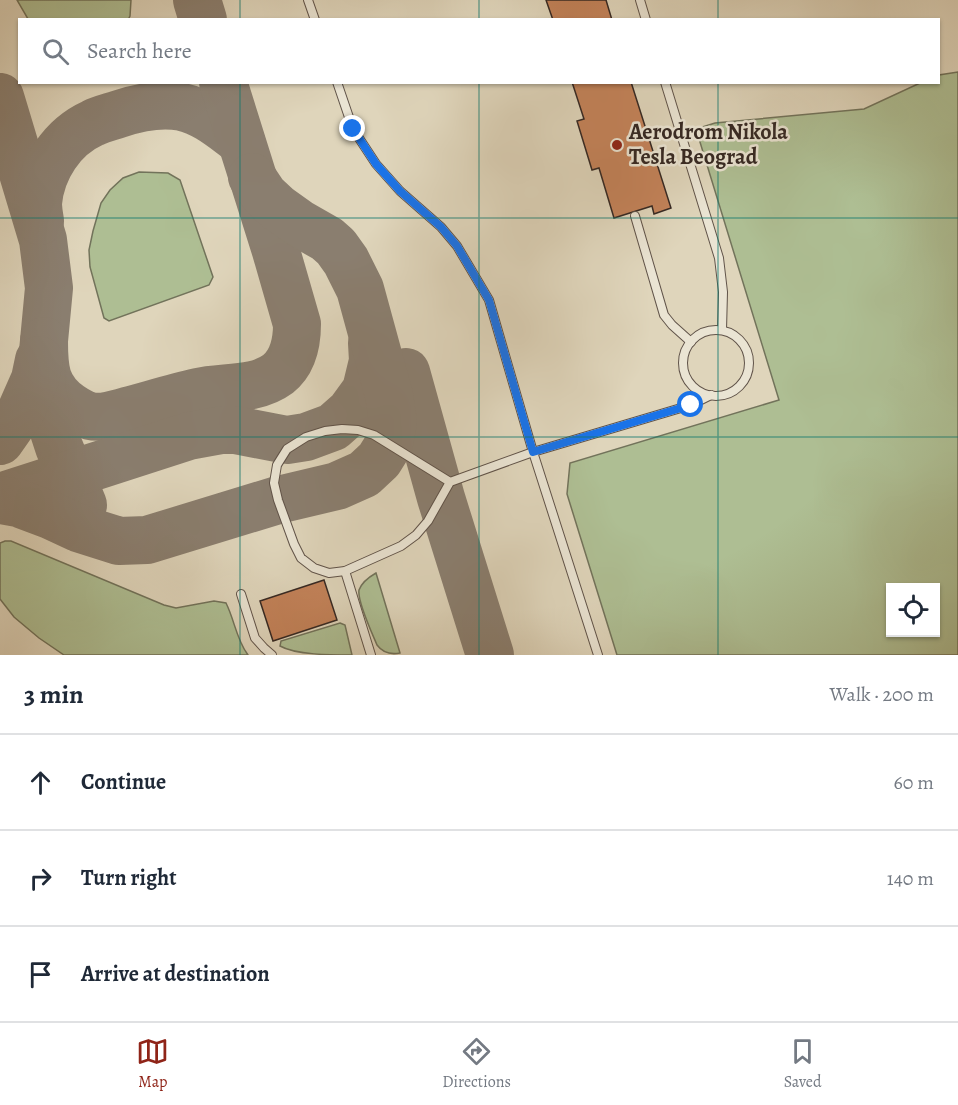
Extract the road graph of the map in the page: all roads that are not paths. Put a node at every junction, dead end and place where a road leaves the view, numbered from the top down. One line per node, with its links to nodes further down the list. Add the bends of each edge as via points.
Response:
1 (308, 0): 3 (lane)
2 (640, 0): 4 (lane)
3 (314, 18)
4 (645, 18)
5 (338, 84): 11 (lane, via 353,129 376,164 457,246 489,300)
6 (666, 84): 8 (lane, via 719,258)
7 (635, 216): 9 (lane, via 664,315)
8 (722, 330): 9 (lane, via 703,333); 10 (lane, via 739,339 749,356 749,365 743,383 735,390)
9 (691, 342): 10 (lane, via 683,364 685,373 695,388)
10 (711, 395): 11 (lane, via 691,405)
11 (533, 452): 12 (lane); 17 (lane)
12 (450, 482): 13 (lane, via 429,521 416,535); 13 (lane, via 374,435 358,430 325,431 287,449 277,465 274,483 294,544 314,568 329,573)
13 (345, 571): 16 (lane)
14 (241, 594): 15 (lane, via 255,638)
15 (272, 655)
16 (371, 655)
17 (598, 655)

